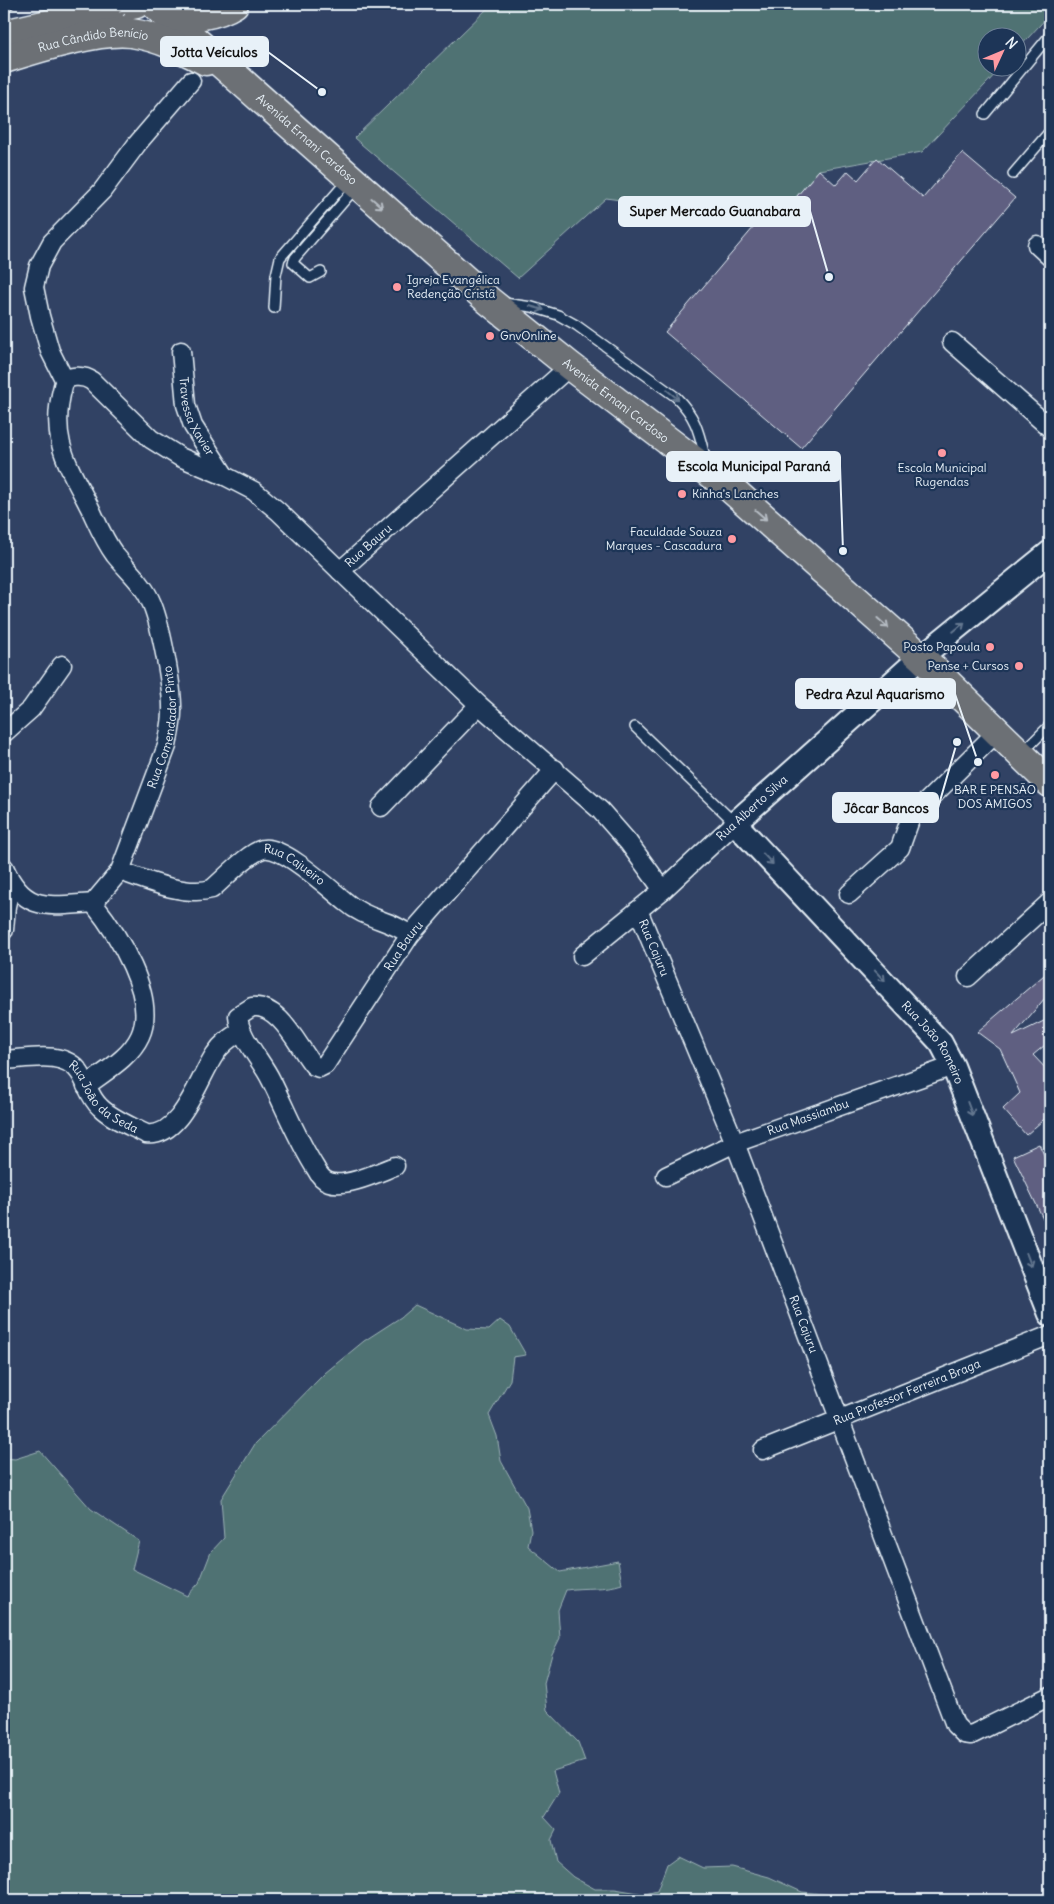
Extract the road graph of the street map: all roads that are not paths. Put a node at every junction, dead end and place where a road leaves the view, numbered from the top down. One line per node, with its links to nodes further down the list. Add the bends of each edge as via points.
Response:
1 (9, 4): 3 (lane)
2 (234, 4): 5 (main road, via 204,15)
3 (4, 6)
4 (131, 10): 6 (main road)
5 (164, 11): 9 (main road, Avenida Ernani Cardoso)
6 (4, 34)
7 (1050, 35): 11 (lane)
8 (4, 59): 9 (main road, Rua Cândido Benício, via 57,44 131,33 173,45)
9 (236, 77): 14 (main road, Avenida Ernani Cardoso)
10 (191, 80): 23 (street, via 102,191 52,242 39,266 34,287 40,316 50,352)
11 (986, 114)
12 (1050, 132): 13 (lane)
13 (1013, 174)
14 (353, 182): 17 (lane, via 293,263 310,278); 18 (main road, Avenida Ernani Cardoso, one-way to 18); 19 (lane, via 280,258)
15 (1037, 245): 16 (street)
16 (1050, 257)
17 (321, 272)
18 (489, 301): 22 (main road, Avenida Ernani Cardoso); 25 (lane, one-way to 25, via 532,307 558,315 676,397 697,423)
19 (274, 308)
20 (952, 342): 24 (street)
21 (181, 351): 26 (street, Travessa Xavier, via 186,405 193,426)
22 (570, 366): 25 (main road, Avenida Ernani Cardoso); 28 (street, Rua Bauru)
23 (66, 381): 26 (street, via 88,378 151,439 180,457); 42 (street, Rua Comendador Pinto, via 57,426 60,449 104,539 142,586 151,603 162,642 172,710 166,746)
24 (1050, 428)
25 (708, 472): 29 (main road, Avenida Ernani Cardoso, one-way to 29)
26 (225, 476): 28 (street, via 254,491)
27 (1050, 552): 29 (street, Rua Alberto Silva, one-way to 27)
28 (340, 570): 31 (street, Rua Bauru)
29 (921, 657): 34 (main road, Avenida Ernani Cardoso); 40 (street, Rua Alberto Silva)
30 (62, 665): 35 (street, via 31,710)
31 (479, 705): 37 (street, Rua Bauru); 39 (street)
32 (1050, 725): 36 (lane)
33 (635, 727): 40 (lane)
34 (998, 731): 36 (main road, Avenida Ernani Cardoso); 45 (street, via 911,817 900,848)
35 (4, 733)
36 (1021, 754): 38 (main road, Avenida Ernani Cardoso)
37 (555, 769): 44 (street, Rua Bauru, via 615,825); 50 (street, Rua Bauru)
38 (1050, 783)
39 (382, 807)
40 (735, 823): 44 (street, Rua Alberto Silva); 55 (street, Rua João Romeiro, one-way to 55, via 928,1027 942,1043)
41 (4, 867): 43 (street)
42 (120, 871): 47 (street, Rua Comendador Pinto); 50 (street, Rua Cajueiro, via 162,885 203,891 212,889 255,852 269,849 296,863 361,914 396,925)
43 (11, 884): 47 (street, via 26,899 43,904); 49 (street)
44 (663, 890): 48 (street, Rua Alberto Silva)
45 (849, 894)
46 (1050, 902): 52 (street)
47 (93, 903): 56 (street, via 112,929 131,965 144,1014 135,1044)
48 (638, 910): 51 (street, Rua Alberto Silva); 57 (street, Rua Cajuru)
49 (4, 930)
50 (410, 935): 53 (street, Rua Bauru, via 325,1065 314,1066 277,1017 262,1008 252,1007 240,1014)
51 (582, 956)
52 (968, 977)
53 (241, 1031): 56 (street, Rua Joāo da Seda, via 220,1048 179,1119 160,1133 146,1134 109,1115 98,1106); 58 (street, via 271,1080 321,1177 339,1183)
54 (4, 1060): 56 (street, Rua Joāo da Seda, via 56,1058 75,1067)
55 (953, 1066): 57 (street, Rua Massiambu); 60 (street, Rua João Romeiro, one-way to 60)
56 (86, 1086)
57 (735, 1143): 59 (street, Rua Massiambu); 62 (street, Rua Cajuru)
58 (395, 1166)
59 (666, 1176)
60 (1050, 1314)
61 (1050, 1335): 62 (street, Rua Professor Ferreira Braga)
62 (839, 1419): 63 (street, Rua Professor Ferreira Braga); 64 (street, Rua Cajuru, via 955,1725 964,1734 974,1734)
63 (763, 1450)
64 (1050, 1696)

